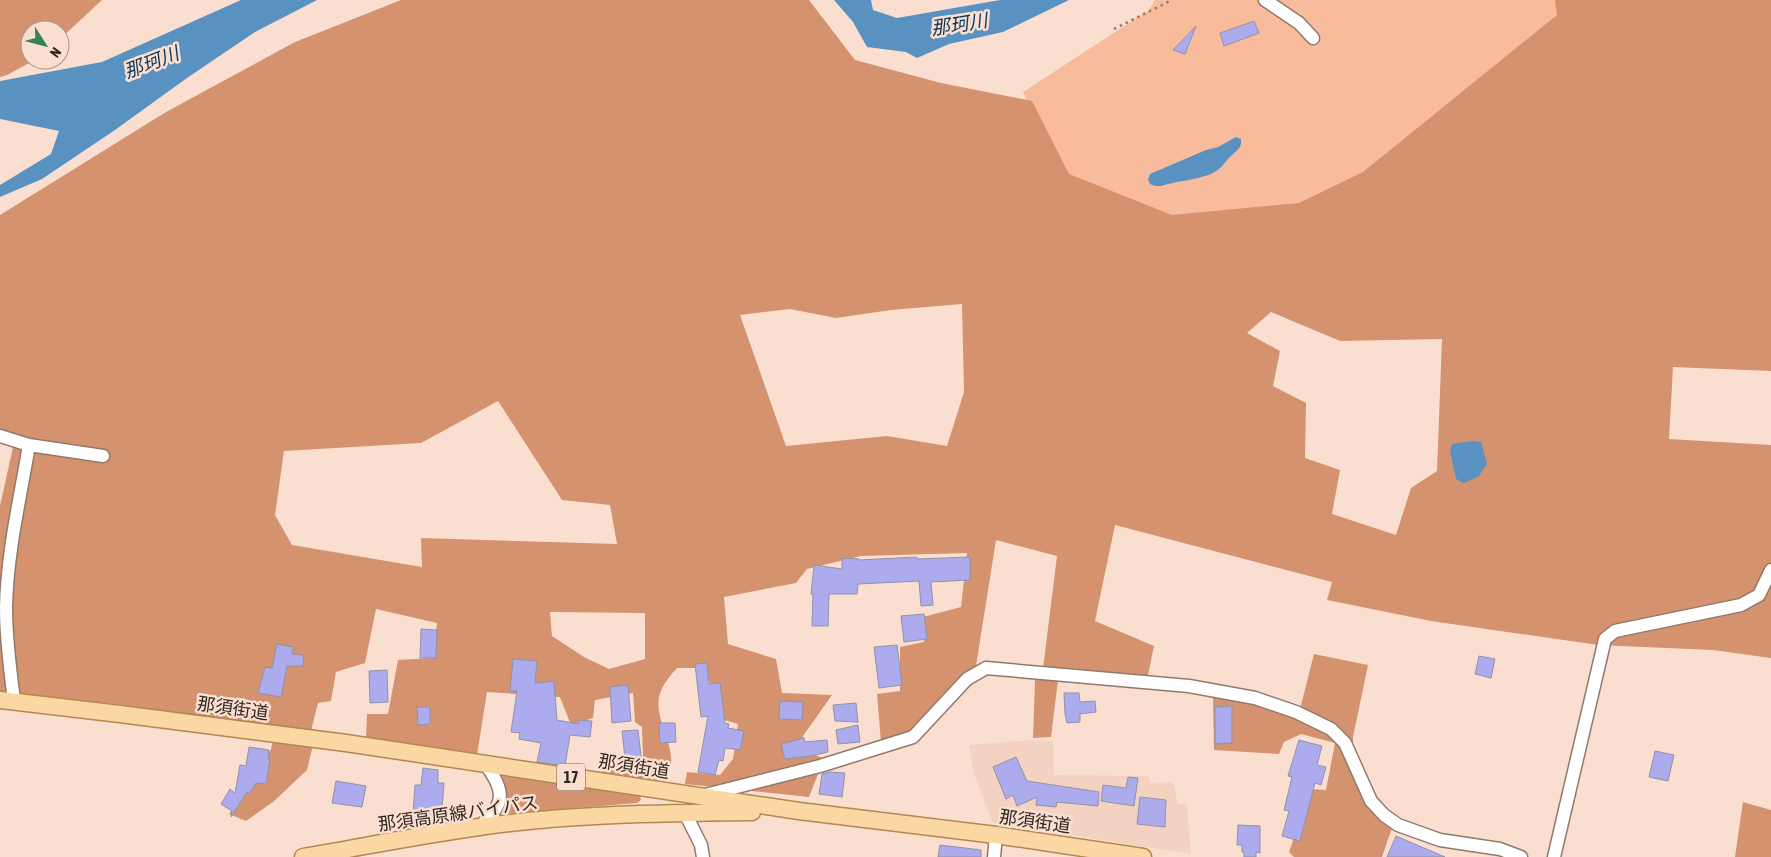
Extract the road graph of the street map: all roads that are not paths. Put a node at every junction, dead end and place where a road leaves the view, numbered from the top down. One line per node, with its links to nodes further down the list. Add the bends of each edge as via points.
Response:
1 (1265, 0): 2 (street, via 1300,23)
2 (1313, 38)
3 (0, 436): 4 (street)
4 (30, 445): 5 (street); 7 (street, via 10,552 6,608)
5 (104, 456)
6 (1771, 570): 19 (street, via 1759,595 1741,606 1615,631 1605,639)
7 (7, 700): 8 (main road, 那須街道 / 17, via 346,743)
8 (486, 765): 9 (main road, 那須街道 / 17); 12 (street, via 496,778 500,790 499,804 492,816)
9 (699, 796): 10 (main road, 那須街道 / 17); 18 (street, via 820,766 913,737 967,679 986,668 1189,686 1255,698 1331,729 1345,743 1371,801 1398,825 1440,840 1500,849)
10 (799, 811): 11 (main road, 那須高原線バイパス / 17); 13 (main road, 那須街道 / 17)
11 (685, 813): 12 (main road, 那須高原線バイパス / 17, via 607,815); 15 (street, via 701,845)
12 (479, 826): 14 (main road, 那須高原線バイパス / 17)
13 (996, 835): 16 (street); 17 (main road, 那須街道 / 17)
14 (303, 857)
15 (703, 857)
16 (994, 857)
17 (1142, 857)
18 (1521, 857)
19 (1554, 857)

